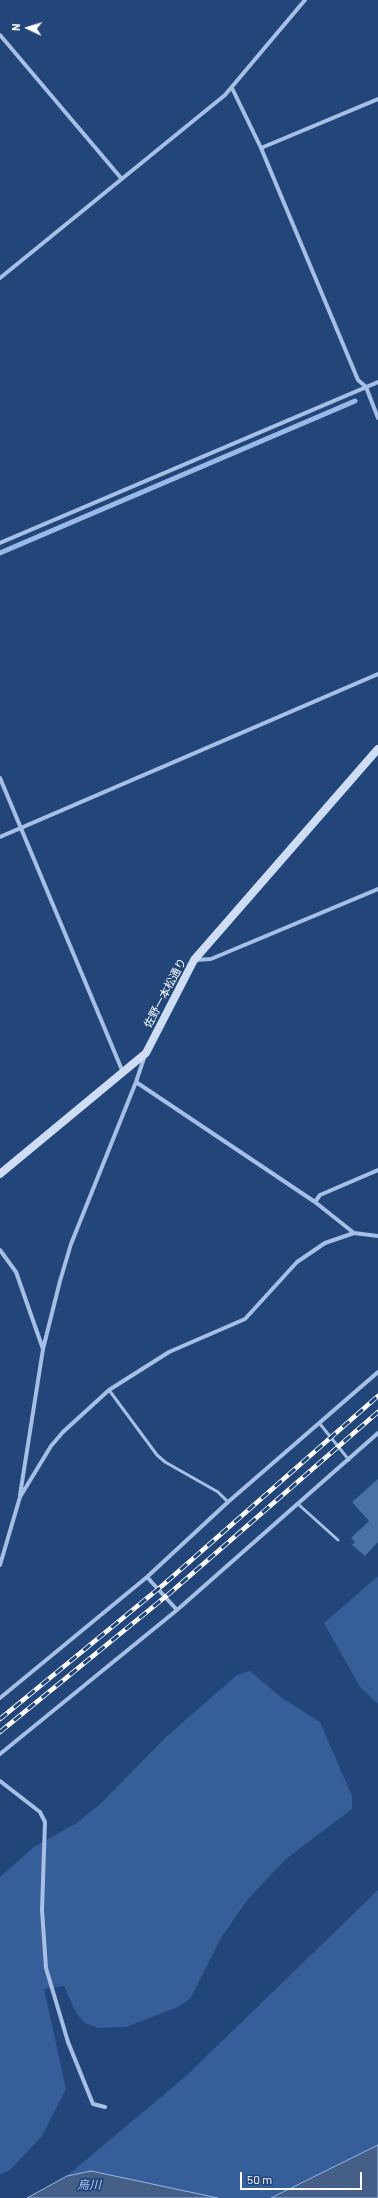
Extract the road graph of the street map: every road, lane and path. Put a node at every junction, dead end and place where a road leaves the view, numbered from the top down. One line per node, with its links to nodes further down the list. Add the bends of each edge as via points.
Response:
1 (305, 0): 3 (street)
2 (0, 35): 6 (street)
3 (232, 88): 5 (street); 6 (street)
4 (378, 99): 5 (street)
5 (261, 148): 9 (street, via 358,380)
6 (121, 178): 7 (street)
7 (0, 278)
8 (378, 382): 9 (street)
9 (366, 387): 10 (street); 11 (street)
10 (378, 418)
11 (0, 544)
12 (378, 674): 15 (street)
13 (378, 749): 18 (street, 佐野一本松通り)
14 (0, 778): 15 (street)
15 (20, 826): 16 (street); 20 (street)
16 (0, 837)
17 (378, 889): 18 (street, via 211,959)
18 (194, 960): 19 (street, 佐野一本松通り)
19 (146, 1053): 20 (street, 佐野一本松通り); 21 (street)
20 (122, 1070): 23 (street, 佐野一本松通り)
21 (136, 1082): 24 (street); 28 (street, via 71,1244)
22 (378, 1170): 24 (street, via 320,1195)
23 (0, 1174)
24 (315, 1202): 25 (street)
25 (354, 1233): 26 (street); 30 (street, via 325,1242 297,1262 245,1320 169,1352)
26 (378, 1236)
27 (0, 1250): 28 (street, via 16,1272)
28 (43, 1349): 34 (street)
29 (378, 1372): 31 (street)
30 (108, 1390): 34 (street, via 51,1446); 35 (lane, via 157,1455 218,1492)
31 (320, 1424): 33 (lane); 35 (street)
32 (378, 1433): 33 (street)
33 (349, 1460): 36 (street)
34 (20, 1498): 38 (street)
35 (228, 1502): 39 (street)
36 (298, 1504): 37 (lane); 40 (street)
37 (338, 1540)
38 (0, 1565)
39 (147, 1577): 40 (street); 41 (street)
40 (177, 1610): 42 (street)
41 (0, 1698)
42 (0, 1754)
43 (0, 1781): 44 (street, via 40,1812 45,1822 42,1910 46,1968 68,2042 93,2104)
44 (105, 2108)

